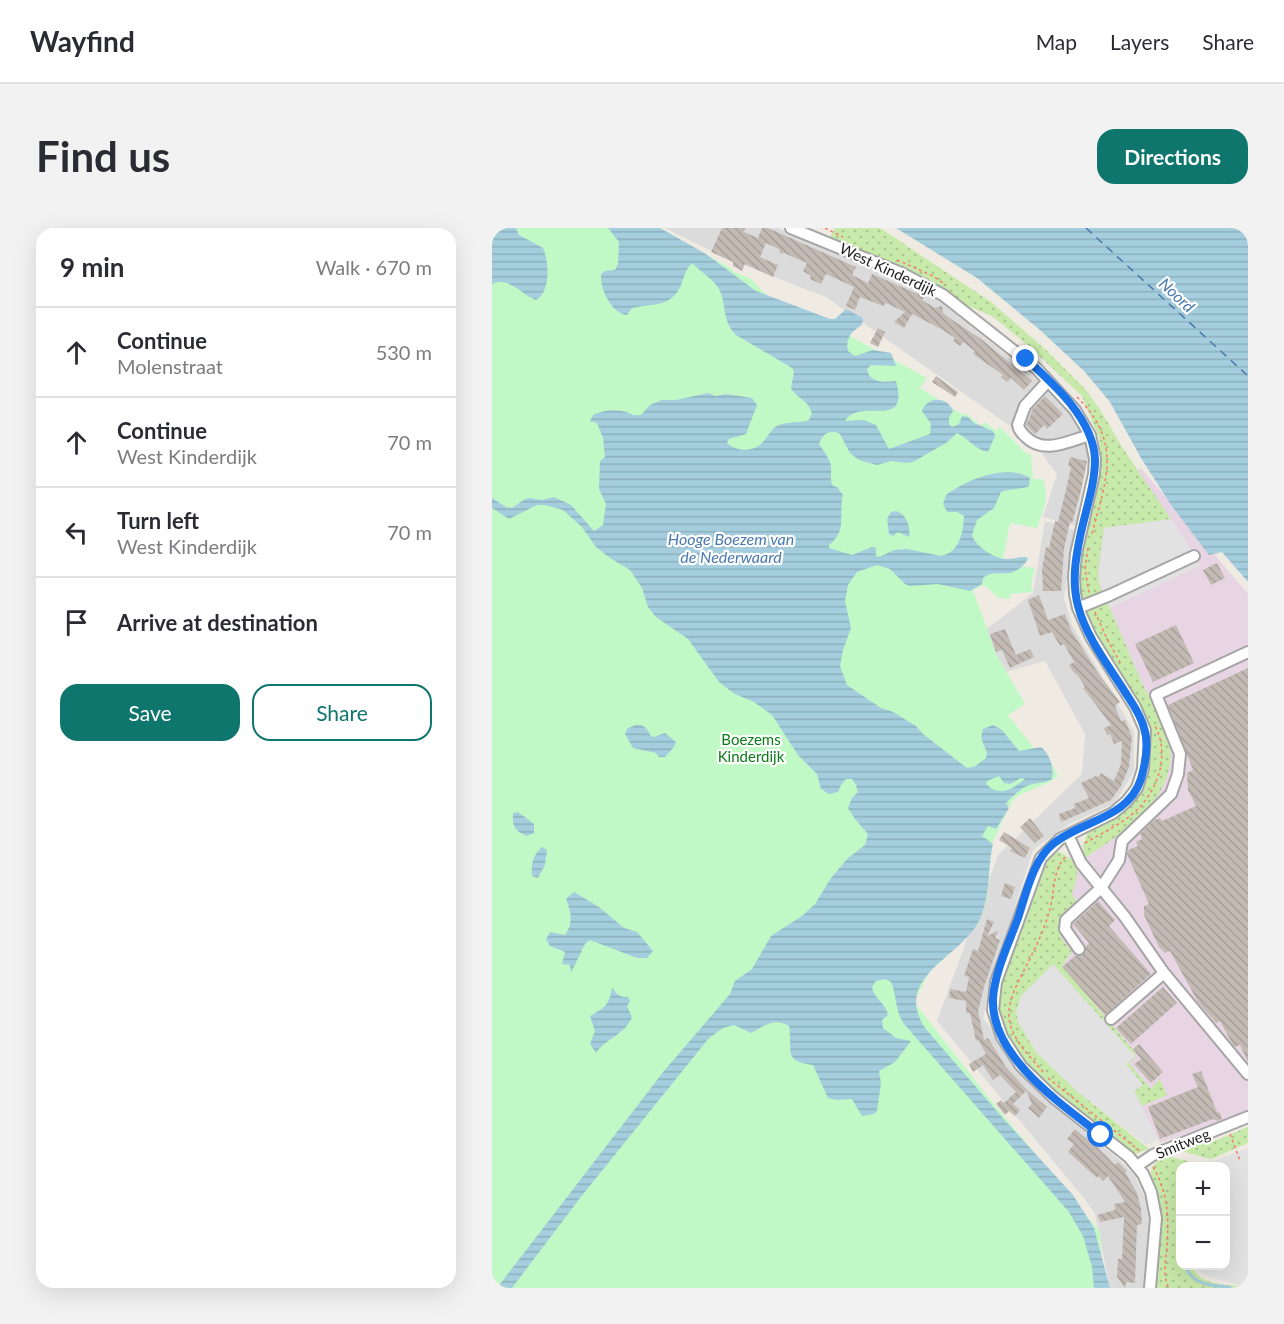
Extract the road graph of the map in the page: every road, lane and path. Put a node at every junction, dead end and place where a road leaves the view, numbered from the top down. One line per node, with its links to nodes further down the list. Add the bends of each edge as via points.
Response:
1 (791, 228): 2 (street, West Kinderdijk)
2 (808, 231): 3 (street, West Kinderdijk, via 934,290 1026,359)
3 (1048, 381): 4 (street, West Kinderdijk, via 1081,417); 4 (street, via 1025,406 1018,425 1021,433 1034,445 1043,447)
4 (1090, 435): 6 (street, West Kinderdijk, via 1094,474 1074,577)
5 (1194, 556): 6 (street)
6 (1078, 608): 8 (street, West Kinderdijk, via 1138,714 1146,740 1141,778 1127,801 1113,813)
7 (1248, 652): 9 (street, via 1156,695 1180,754 1178,774 1171,794 1122,841 1119,860)
8 (1068, 835): 9 (street, via 1081,863); 17 (street, West Kinderdijk, via 1046,851 1035,871 996,982 993,1010 1002,1037 1021,1066)
9 (1101, 888): 10 (street, via 1066,920 1065,930); 11 (street)
10 (1079, 950)
11 (1164, 973): 12 (street); 13 (street)
12 (1111, 1019)
13 (1248, 1074)
14 (1248, 1118): 17 (street, Smitweg, via 1161,1152)
15 (1232, 1138): 16 (path)
16 (1240, 1161)
17 (1137, 1166): 18 (street, via 1151,1192 1155,1210)
18 (1150, 1288)

